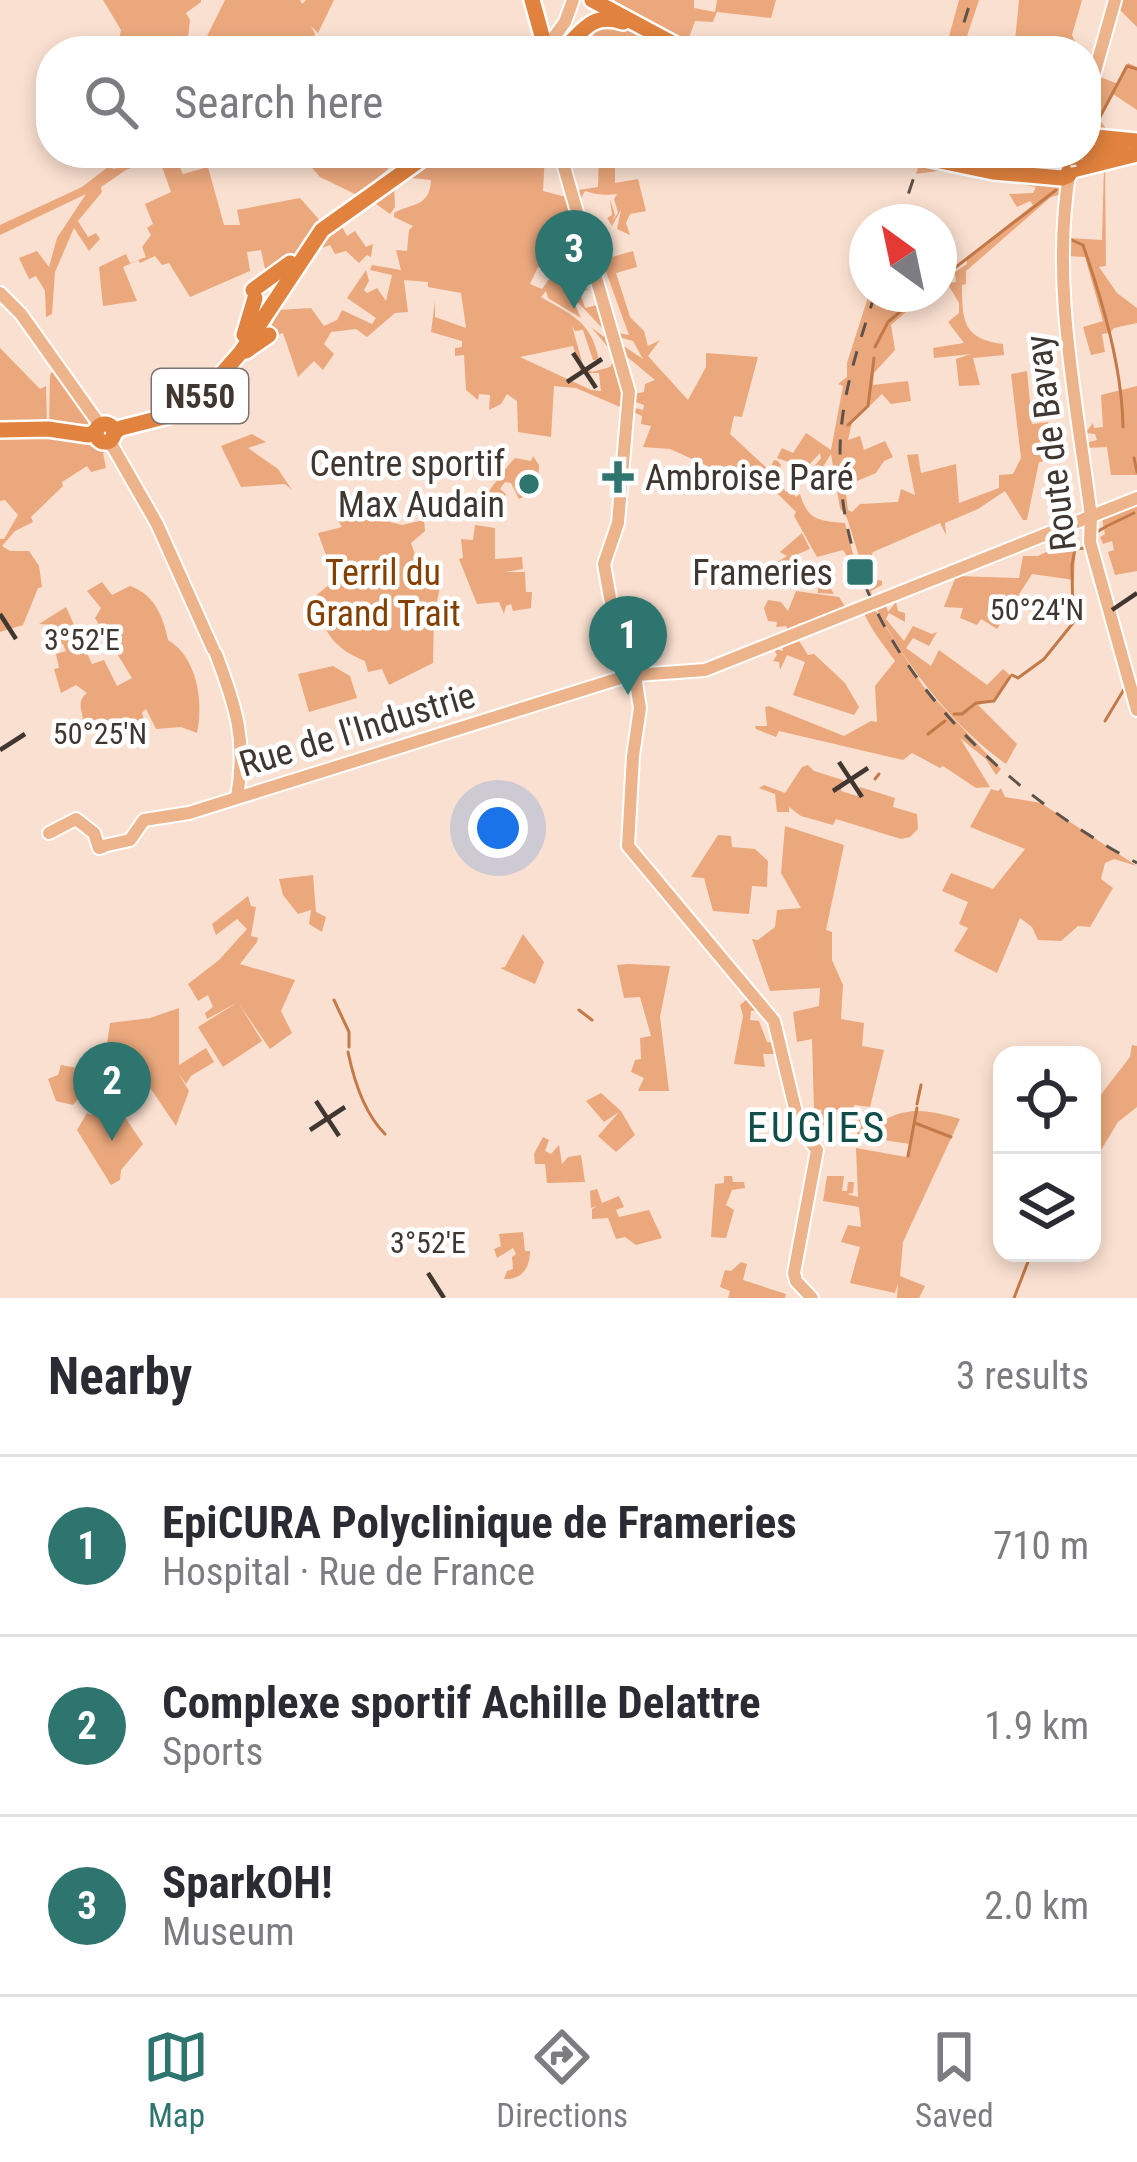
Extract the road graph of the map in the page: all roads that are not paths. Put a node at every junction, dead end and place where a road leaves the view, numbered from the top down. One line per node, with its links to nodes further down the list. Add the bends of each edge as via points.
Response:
1 (532, 0): 7 (highway)
2 (573, 0): 8 (main road)
3 (589, 0): 6 (highway); 11 (highway)
4 (612, 0): 12 (highway)
5 (1114, 0): 13 (main road)
6 (627, 22): 9 (highway, via 590,21); 10 (highway)
7 (552, 36)
8 (559, 36)
9 (567, 36)
10 (655, 36)
11 (658, 36)
12 (659, 36)
13 (1101, 48)
14 (1101, 140): 15 (highway)
15 (1137, 148): 16 (highway)
16 (1101, 156)
17 (406, 168): 20 (highway, N550)
18 (564, 168): 27 (main road, via 629,392 618,523 606,556)
19 (1073, 168): 26 (main road, Route de Bavay, via 1062,279)
20 (324, 226): 22 (highway, N550); 22 (highway, N550)
21 (0, 293): 24 (main road)
22 (263, 319): 24 (highway, N550, via 206,392 142,426)
23 (0, 432): 24 (highway, N550)
24 (105, 433): 29 (main road, via 214,651 241,729)
25 (1137, 498): 26 (main road, Rue de l'Industrie)
26 (1090, 517): 27 (main road, Rue de l'Industrie, via 697,671); 28 (main road, Route de Bavay, via 1091,550)
27 (635, 674): 29 (main road, Rue de l'Industrie); 31 (main road, via 630,850 776,1024 800,1128 817,1153 794,1276)
28 (1137, 710)
29 (237, 797): 30 (main road, Rue de l'Industrie, via 142,821 130,840 105,844 81,824)
30 (50, 833)
31 (812, 1298)

